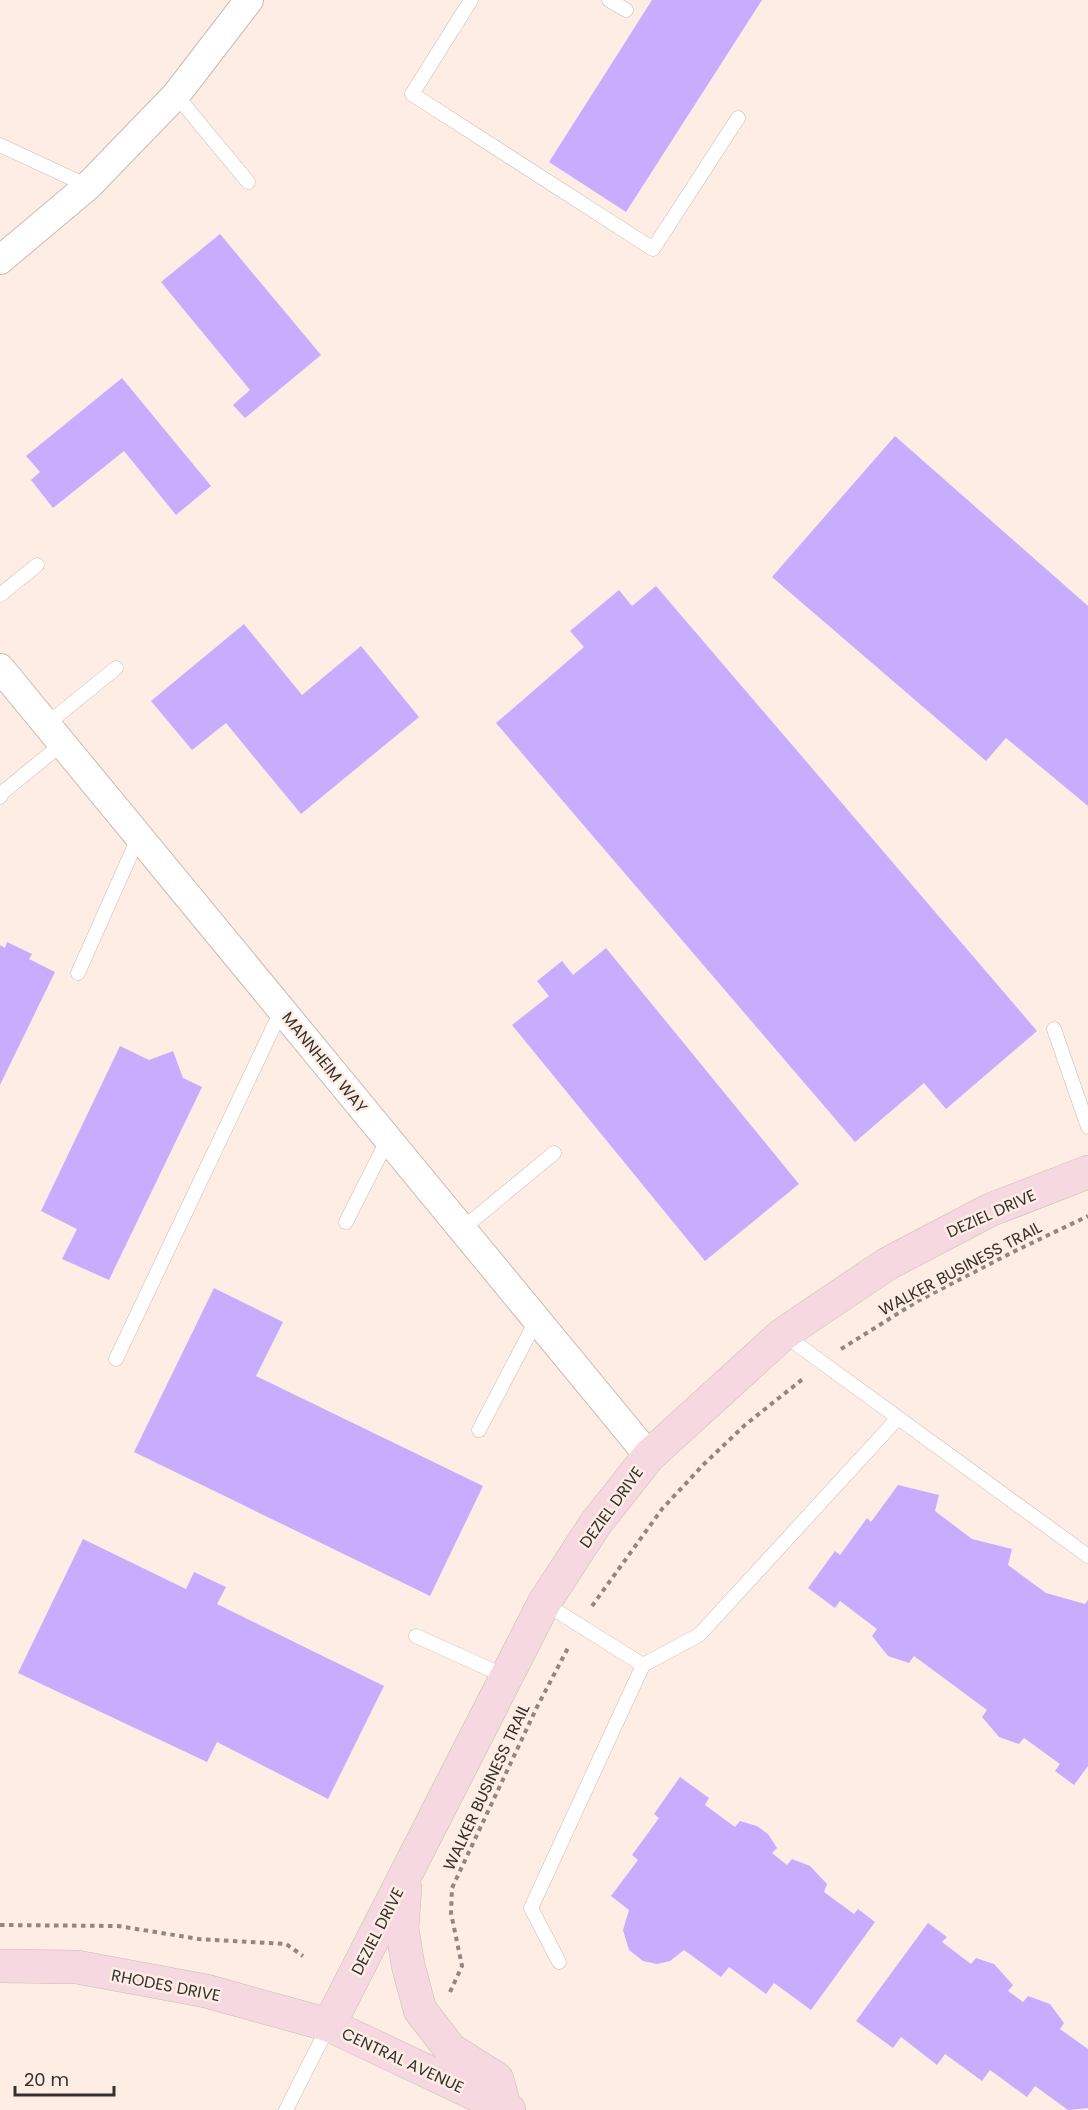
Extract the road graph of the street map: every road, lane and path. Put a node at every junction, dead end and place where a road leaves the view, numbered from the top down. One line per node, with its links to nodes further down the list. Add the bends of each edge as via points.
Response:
1 (471, 0): 6 (lane, via 412,94 653,249)
2 (609, 0): 4 (lane)
3 (243, 2): 5 (street)
4 (626, 10)
5 (176, 95): 8 (lane); 9 (street)
6 (738, 118)
7 (0, 145): 9 (lane)
8 (248, 182)
9 (88, 186): 10 (street)
10 (0, 260)
11 (37, 565): 12 (lane)
12 (0, 595)
13 (0, 668): 15 (street, MANNHEIM WAY)
14 (116, 668): 15 (lane)
15 (54, 734): 16 (lane); 17 (street, MANNHEIM WAY)
16 (0, 797)
17 (138, 836): 18 (lane); 19 (street, MANNHEIM WAY)
18 (78, 973)
19 (282, 1009): 22 (street, MANNHEIM WAY); 31 (lane)
20 (1054, 1029): 21 (lane)
21 (1088, 1127)
22 (388, 1139): 26 (lane); 27 (street, MANNHEIM WAY)
23 (554, 1153): 27 (lane)
24 (1088, 1172): 29 (street, DEZIEL DRIVE, via 990,1210 887,1264)
25 (1086, 1216): 30 (path, WALKER BUSINESS TRAIL, via 918,1301)
26 (346, 1222)
27 (462, 1229): 28 (street, MANNHEIM WAY)
28 (537, 1319): 34 (lane); 35 (street, MANNHEIM WAY)
29 (783, 1334): 33 (lane); 35 (street, DEZIEL DRIVE)
30 (849, 1343)
31 (116, 1359)
32 (800, 1381): 37 (path, via 704,1464 662,1509)
33 (898, 1418): 36 (lane); 41 (lane, via 699,1635)
34 (479, 1430)
35 (649, 1456): 38 (street, DEZIEL DRIVE, via 596,1523)
36 (1088, 1556)
37 (597, 1596)
38 (544, 1603): 41 (lane); 42 (street, DEZIEL DRIVE)
39 (416, 1636): 42 (lane)
40 (568, 1647): 48 (path, WALKER BUSINESS TRAIL, via 452,1887 452,1913 462,1966 451,1992)
41 (643, 1665): 46 (lane, via 531,1908)
42 (507, 1677): 43 (street, DEZIEL DRIVE)
43 (406, 1874): 49 (street, DEZIEL DRIVE); 50 (street, via 402,1928 420,2010 451,2050 497,2079)
44 (0, 1925): 45 (path, via 117,1926 199,1939 286,1944)
45 (303, 1956)
46 (559, 1962)
47 (0, 1966): 49 (street, RHODES DRIVE, via 77,1967 207,1991)
48 (443, 1998)
49 (329, 2025): 50 (street, CENTRAL AVENUE); 51 (lane)
50 (507, 2109)
51 (286, 2110)

